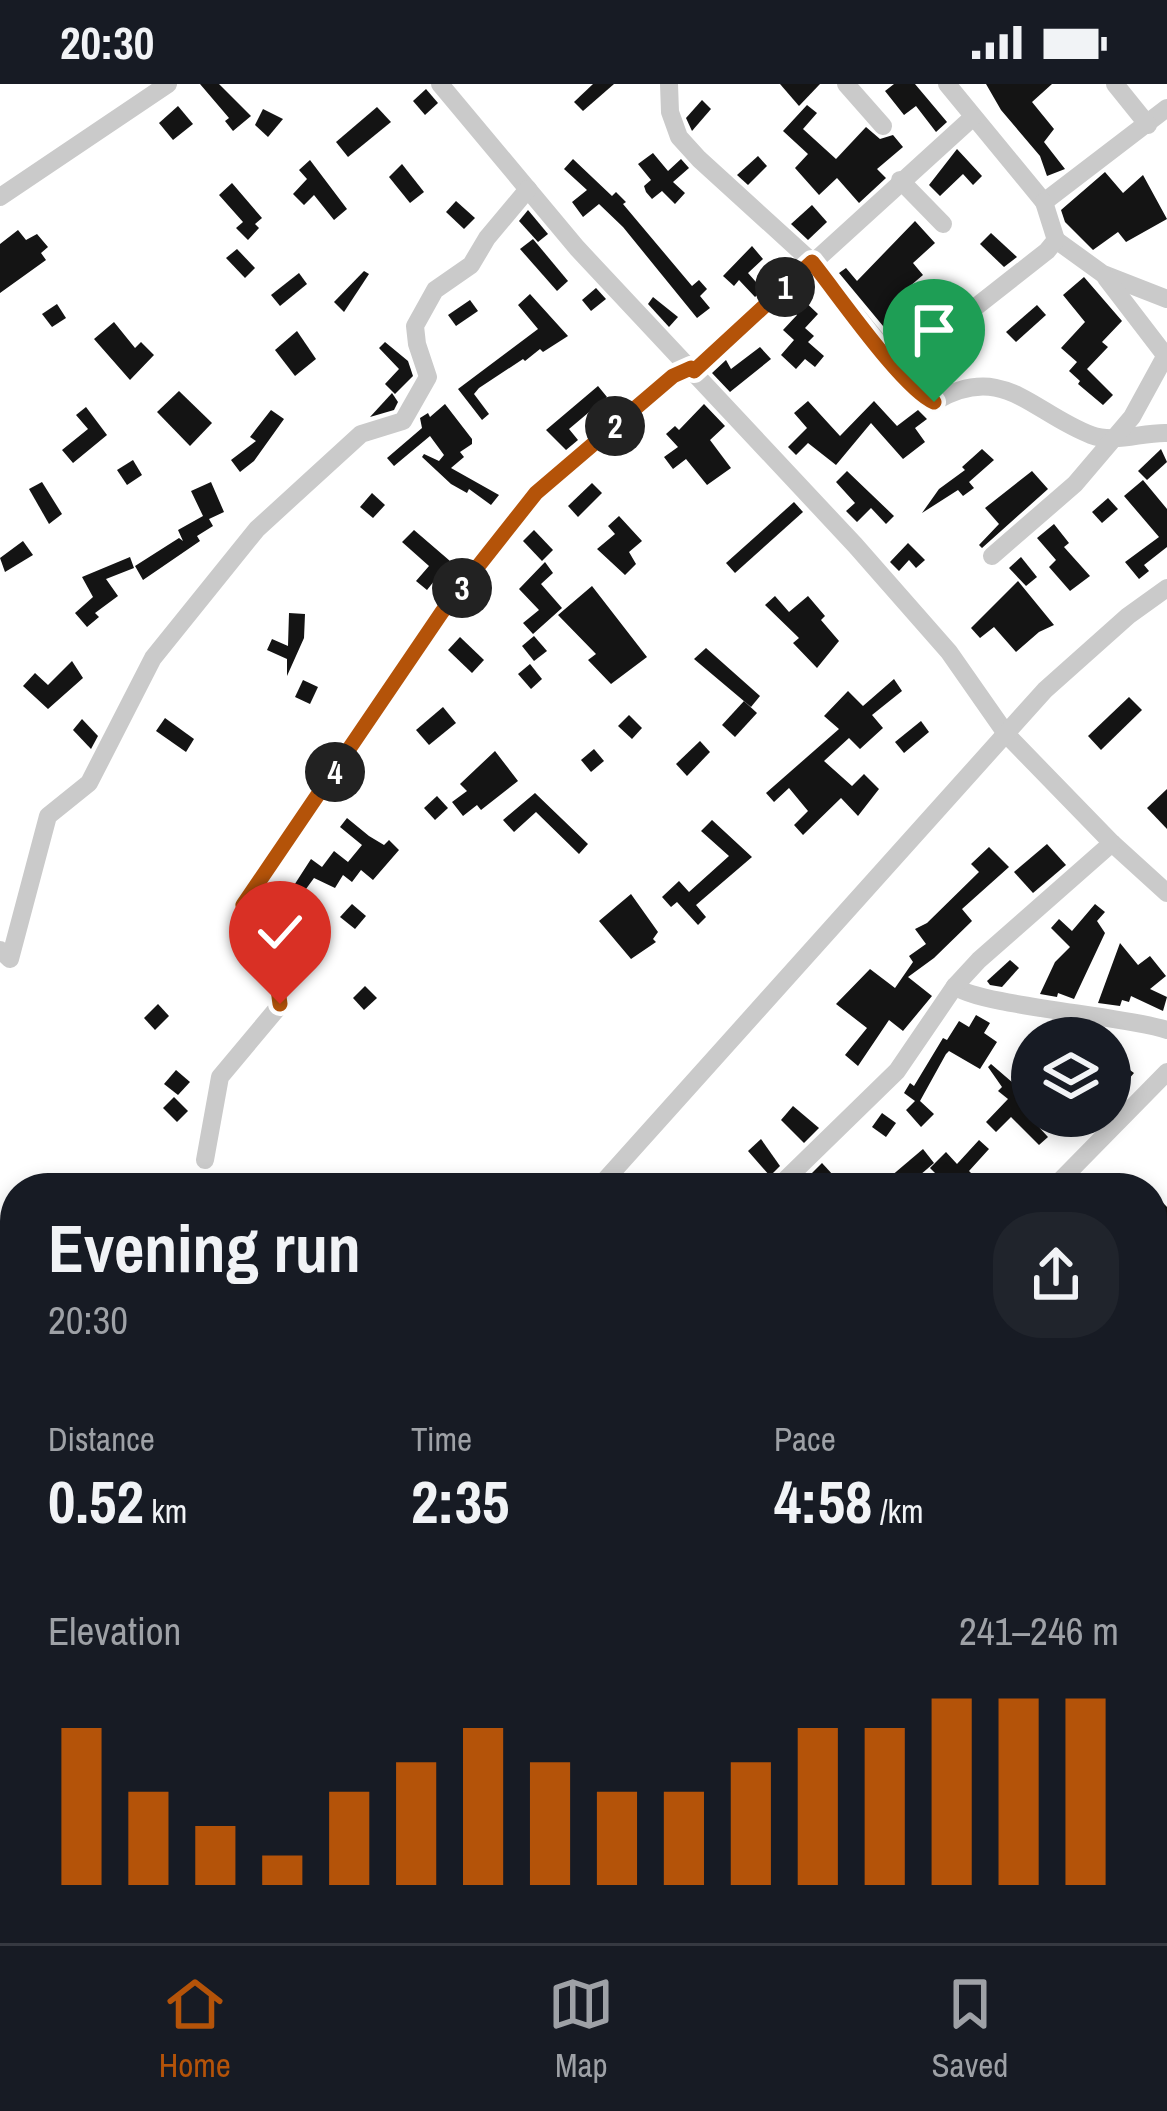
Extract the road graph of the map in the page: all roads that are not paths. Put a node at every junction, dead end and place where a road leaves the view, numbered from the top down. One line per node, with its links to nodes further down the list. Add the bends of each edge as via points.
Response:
1 (168, 84): 13 (street)
2 (440, 84): 12 (street)
3 (669, 84): 17 (street, via 679,136)
4 (846, 84): 10 (street)
5 (1115, 84): 9 (street)
6 (954, 86): 8 (street)
7 (1167, 108): 9 (street)
8 (972, 118): 11 (street); 14 (street)
9 (1148, 125): 14 (street)
10 (883, 126)
11 (901, 180): 15 (street); 17 (street)
12 (528, 189): 22 (street); 30 (street, via 471,266 435,290 415,326 428,377 403,421 361,434 257,530 153,658 89,782 48,816 10,959)
13 (0, 197)
14 (1044, 202): 16 (street)
15 (943, 224)
16 (1056, 240): 18 (street); 21 (street)
17 (812, 262): 21 (street); 22 (street)
18 (1103, 274): 19 (street); 20 (street)
19 (1167, 299)
20 (1166, 354): 24 (street)
21 (898, 368): 24 (street, via 930,401 974,384 998,388)
22 (692, 369): 27 (street, via 949,652); 34 (street, via 673,376 536,493 442,612 243,905 273,952 280,1004 220,1077)
23 (1167, 433): 24 (street)
24 (1111, 439): 25 (street, via 1075,484)
25 (992, 556)
26 (1167, 588): 27 (street, via 1045,690)
27 (1006, 735): 28 (street); 35 (street)
28 (1112, 843): 29 (street); 31 (street)
29 (1167, 892)
30 (0, 950)
31 (956, 986): 32 (street, via 974,998); 36 (street, via 897,1071)
32 (1167, 1030)
33 (1167, 1072): 37 (street)
34 (206, 1160)
35 (612, 1173)
36 (792, 1173)
37 (1068, 1173)

